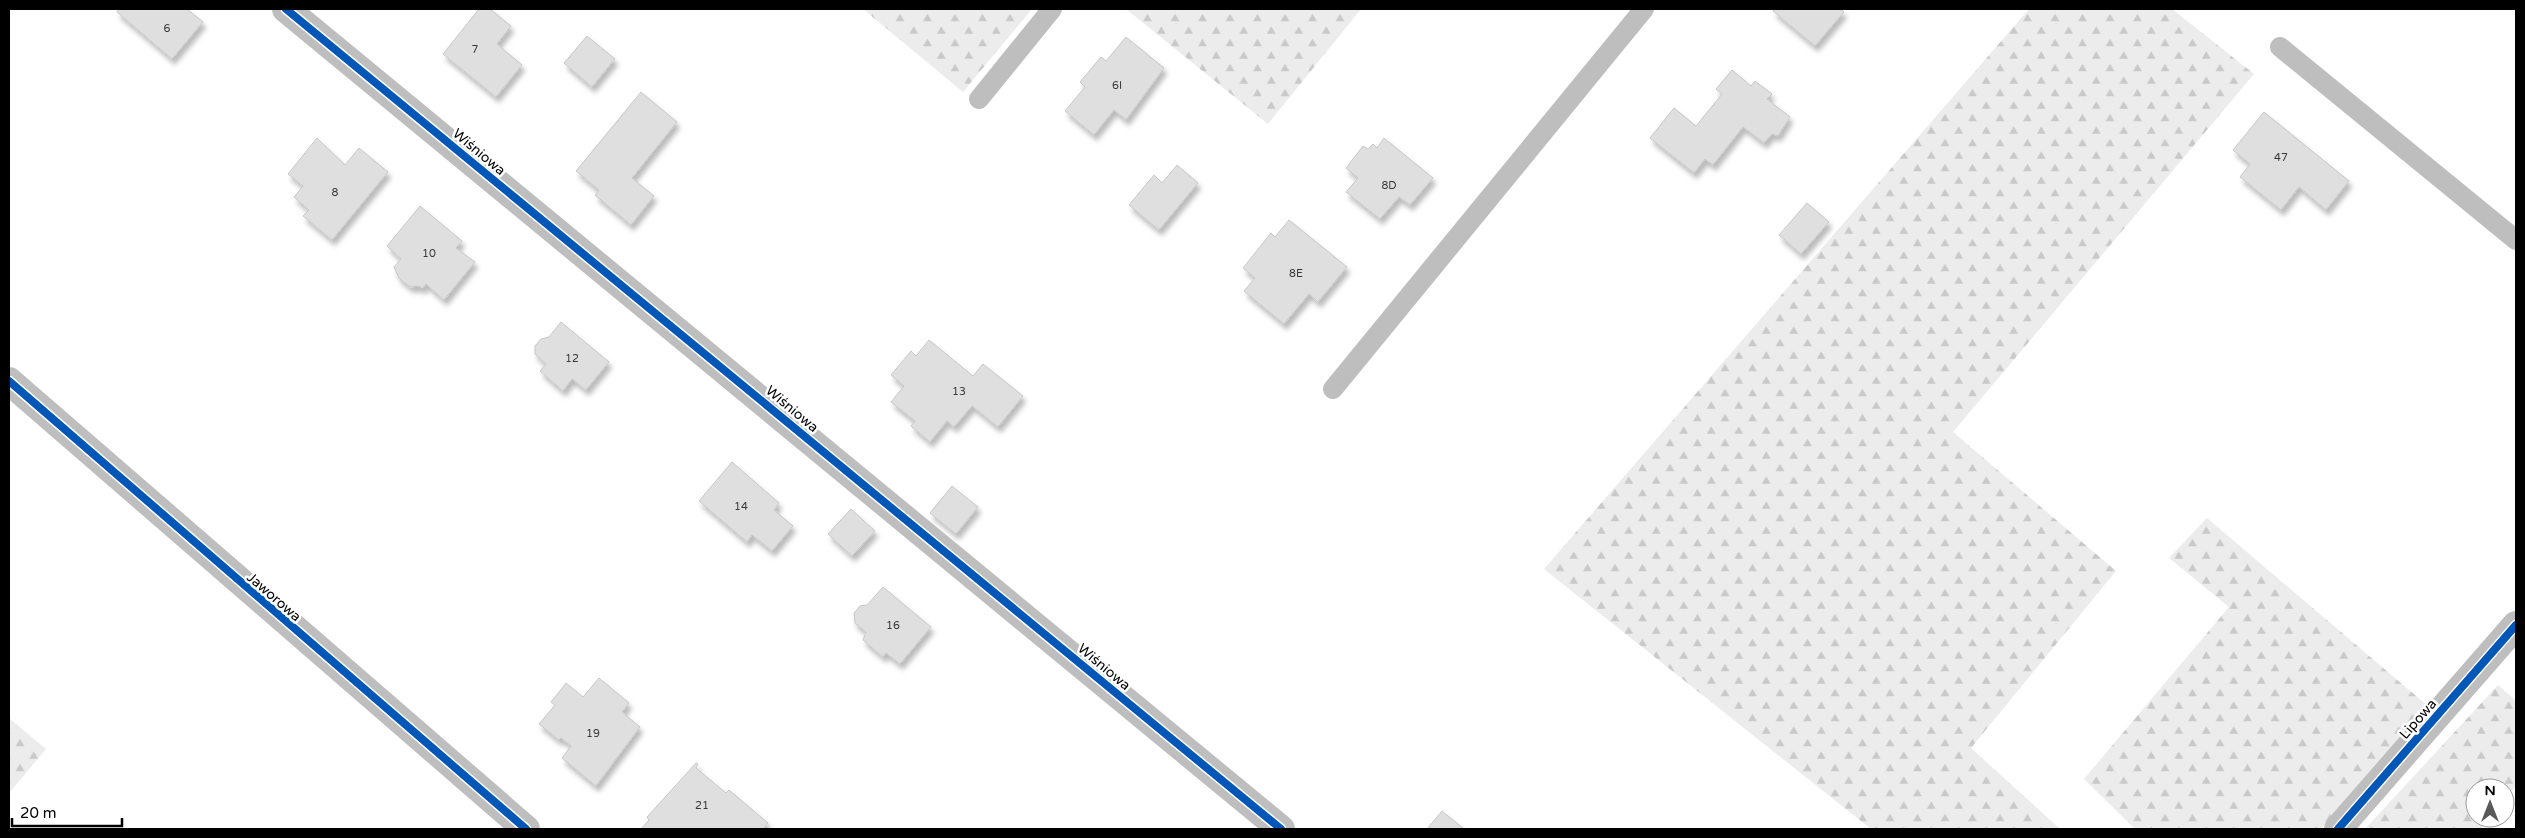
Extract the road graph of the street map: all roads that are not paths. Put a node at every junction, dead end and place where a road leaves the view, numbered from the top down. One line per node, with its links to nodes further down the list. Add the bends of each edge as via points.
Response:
1 (286, 9): 11 (street, Wiśniowa)
2 (1052, 9): 5 (lane)
3 (1644, 9): 8 (lane)
4 (2280, 47): 6 (lane)
5 (979, 99)
6 (2516, 240)
7 (9, 381): 10 (street, Jaworowa)
8 (1333, 389)
9 (2516, 625): 12 (street, Lipowa)
10 (526, 829)
11 (1282, 829)
12 (2338, 829)

